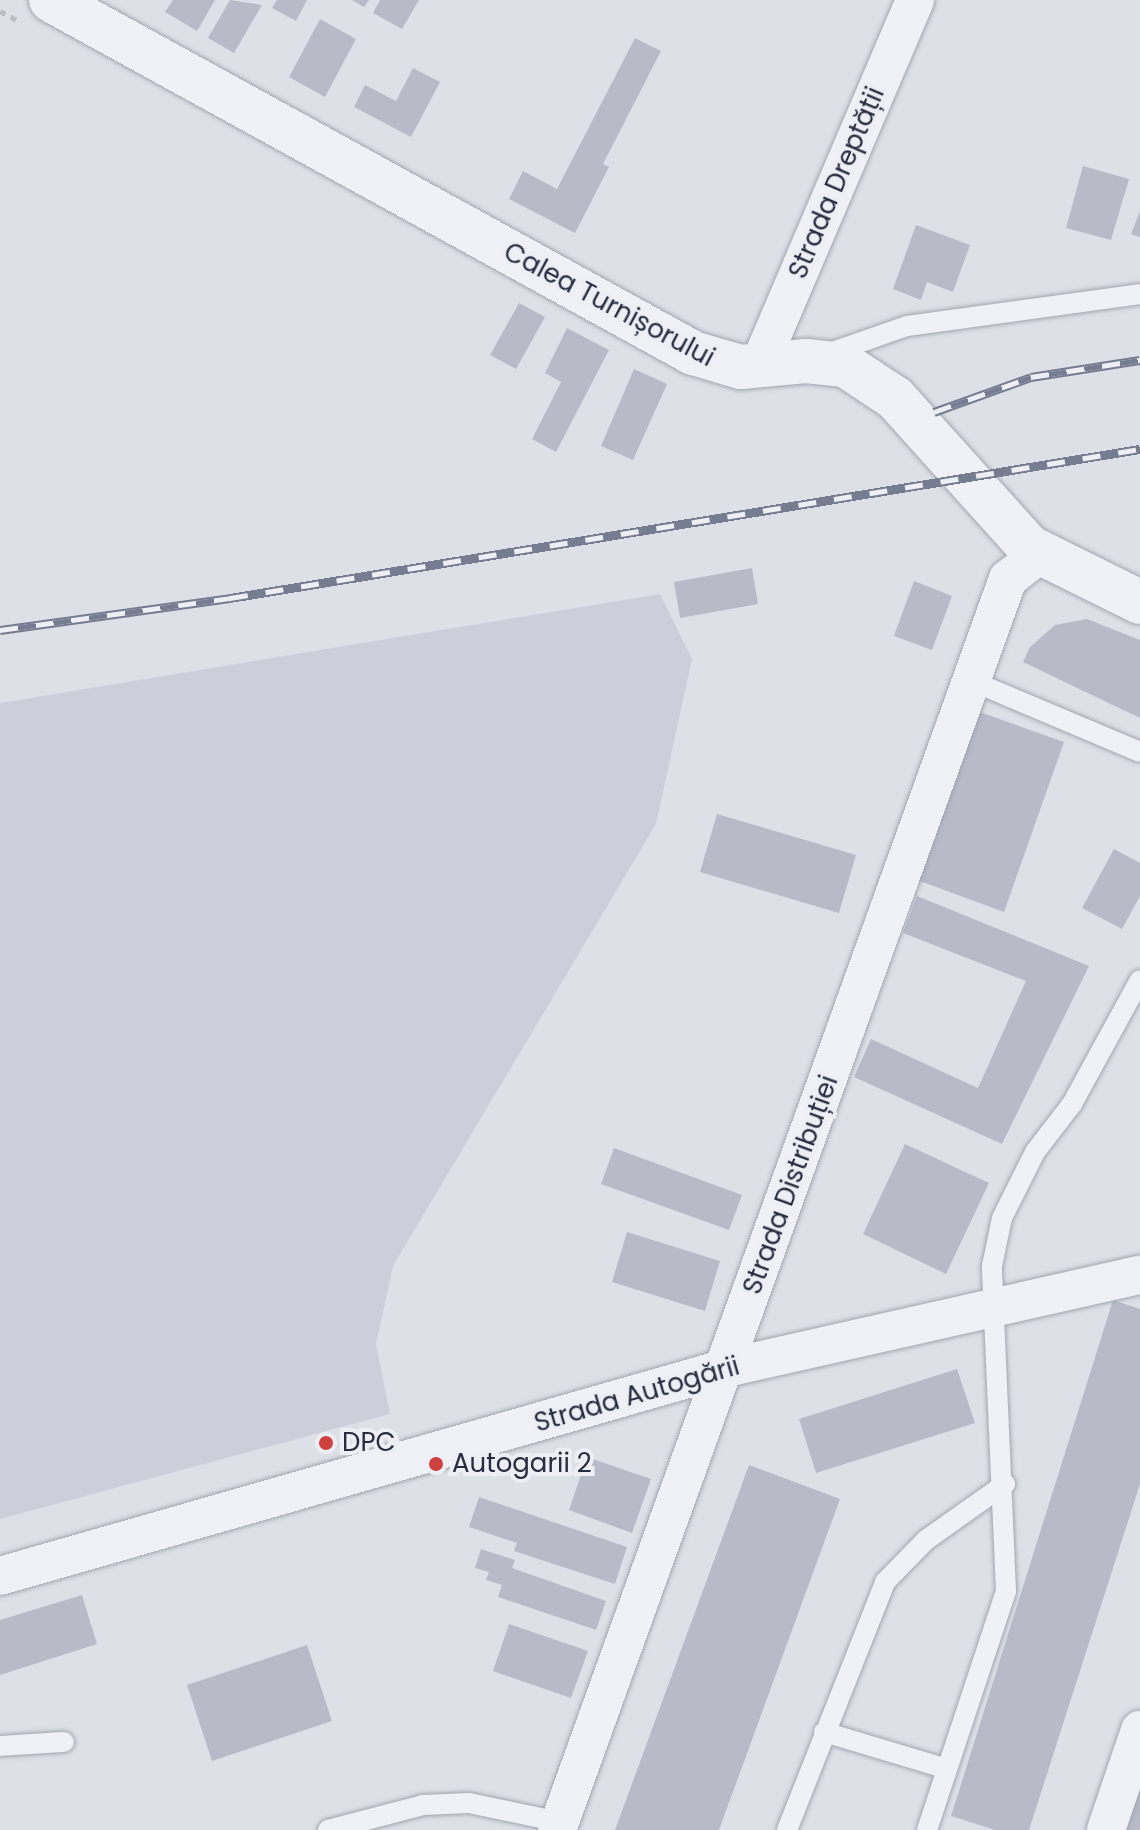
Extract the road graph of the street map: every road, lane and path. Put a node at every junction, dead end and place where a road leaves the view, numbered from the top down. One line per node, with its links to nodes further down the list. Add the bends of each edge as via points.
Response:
1 (51, 0): 5 (street, Calea Turnișorului, via 693,353 723,365)
2 (915, 0): 5 (street, Strada Dreptății)
3 (1140, 294): 4 (lane, via 907,326)
4 (806, 361): 5 (street, Calea Turnișorului); 6 (street, Calea Turnișorului, via 845,365 895,398 1015,535)
5 (759, 366)
6 (1041, 553): 7 (street, Calea Turnișorului); 8 (street, Strada Distribuției, via 1008,579)
7 (1140, 602)
8 (972, 681): 9 (lane); 13 (street, Strada Distribuției)
9 (1140, 752)
10 (1140, 980): 12 (lane, via 1072,1104 1035,1152 1002,1218 992,1266)
11 (1140, 1275): 12 (street, Strada Autogării)
12 (994, 1307): 13 (street, Strada Autogării); 14 (lane)
13 (726, 1368): 15 (street, Strada Autogării); 21 (street, Strada Distribuției)
14 (1005, 1484): 16 (lane, via 926,1540 885,1582); 20 (lane, via 1006,1591)
15 (0, 1576)
16 (824, 1732): 20 (lane); 23 (lane)
17 (1139, 1736): 25 (street)
18 (64, 1742): 19 (lane)
19 (0, 1746)
20 (947, 1769): 24 (lane)
21 (558, 1826): 22 (lane, via 469,1803 423,1805)
22 (328, 1830)
23 (787, 1830)
24 (927, 1830)
25 (1106, 1830)

